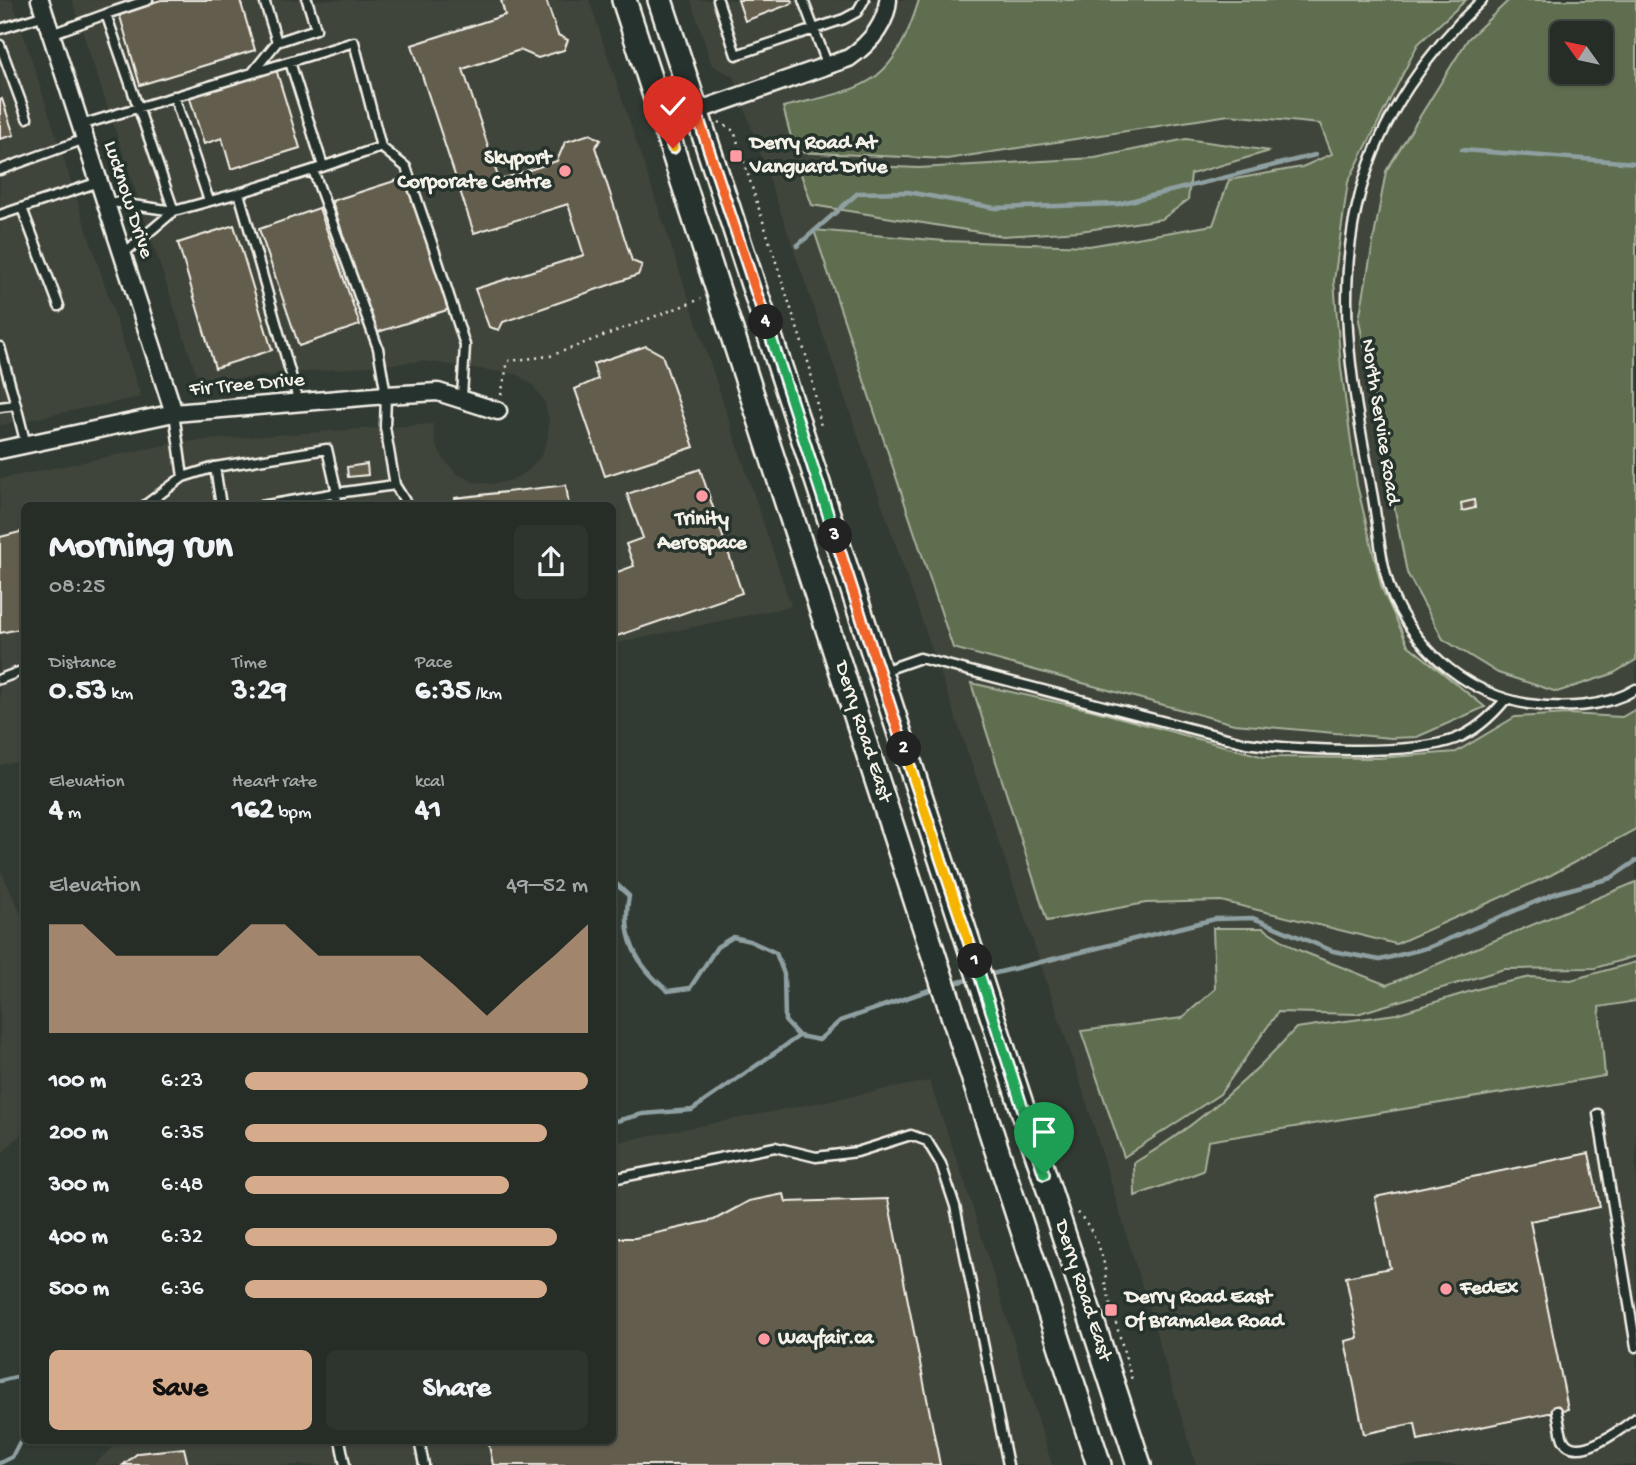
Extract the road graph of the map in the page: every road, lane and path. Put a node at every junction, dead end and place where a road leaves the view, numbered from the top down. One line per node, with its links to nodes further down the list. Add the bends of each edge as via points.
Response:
1 (148, 0): 12 (lane)
2 (264, 0): 16 (lane)
3 (307, 0): 16 (lane, via 316,29)
4 (624, 0): 25 (main road, Derry Road East)
5 (660, 0): 23 (main road, Derry Road East)
6 (718, 0): 14 (lane, via 736,55)
7 (803, 0): 14 (lane)
8 (864, 0): 14 (lane, via 857,12)
9 (888, 0): 19 (street, via 880,27 865,46)
10 (1482, 0): 64 (lane, North Service Road, via 1429,57 1378,147 1361,188 1352,232 1345,326 1388,584 1395,602 1415,634 1444,664 1465,681)
11 (43, 8): 13 (lane); 15 (street, Lucknow Drive)
12 (106, 13): 15 (lane); 22 (lane)
13 (0, 29)
14 (814, 30): 19 (lane)
15 (51, 34): 26 (street, Lucknow Drive)
16 (277, 42): 20 (lane)
17 (0, 45): 24 (lane)
18 (290, 62): 20 (lane); 27 (lane, via 354,42); 28 (lane)
19 (828, 66): 23 (street)
20 (253, 72): 21 (lane)
21 (174, 96): 22 (lane); 34 (lane)
22 (138, 106): 26 (lane); 36 (lane)
23 (698, 111): 25 (street); 61 (main road, Derry Road East)
24 (27, 118)
25 (665, 122): 75 (main road, Derry Road East)
26 (83, 132): 29 (lane); 31 (street, Lucknow Drive)
27 (381, 147): 28 (lane); 43 (lane, via 406,167 449,294 465,345)
28 (323, 166): 30 (lane)
29 (0, 170)
30 (313, 170): 32 (lane); 42 (lane, via 378,348)
31 (99, 182): 33 (street, Lucknow Drive); 35 (lane)
32 (239, 193): 34 (lane); 44 (lane)
33 (105, 201): 36 (lane); 38 (street, Lucknow Drive)
34 (209, 201): 36 (lane)
35 (22, 208): 37 (lane); 40 (lane)
36 (174, 211): 38 (lane)
37 (0, 215)
38 (123, 255): 48 (street, Lucknow Drive)
39 (701, 299): 47 (path, via 550,356 508,361)
40 (59, 306)
41 (0, 347): 45 (lane)
42 (386, 395): 43 (street, Fir Tree Drive, via 438,392); 44 (street, Fir Tree Drive); 53 (lane, via 385,427)
43 (462, 397): 47 (street, Fir Tree Drive)
44 (299, 403): 48 (street, Fir Tree Drive)
45 (16, 405): 46 (lane); 49 (lane)
46 (0, 407)
47 (498, 411)
48 (174, 413): 49 (street, Fir Tree Drive); 52 (lane)
49 (26, 445): 50 (street, Fir Tree Drive)
50 (0, 450)
51 (215, 467): 52 (lane); 54 (lane, via 327,449); 56 (lane)
52 (183, 477): 55 (lane)
53 (395, 485): 54 (lane); 59 (lane)
54 (337, 494): 57 (lane); 58 (lane)
55 (149, 502)
56 (220, 502)
57 (286, 502)
58 (336, 502)
59 (406, 502)
60 (21, 671): 62 (lane)
61 (879, 673): 64 (lane, via 920,657 1246,743 1287,749 1426,747 1477,728); 76 (main road, Derry Road East)
62 (0, 679)
63 (1636, 689): 64 (lane, North Service Road, via 1602,702 1568,707)
64 (1505, 700)
65 (1598, 1114): 67 (lane)
66 (616, 1178): 74 (lane, via 775,1147 816,1157 857,1152 911,1135 927,1141 941,1164 955,1206)
67 (1636, 1347)
68 (1557, 1411): 69 (lane, via 1564,1441 1579,1449 1609,1439)
69 (1636, 1418)
70 (341, 1444): 72 (lane)
71 (420, 1444): 73 (lane)
72 (345, 1465)
73 (424, 1465)
74 (1008, 1465)
75 (1098, 1465)
76 (1139, 1465)

